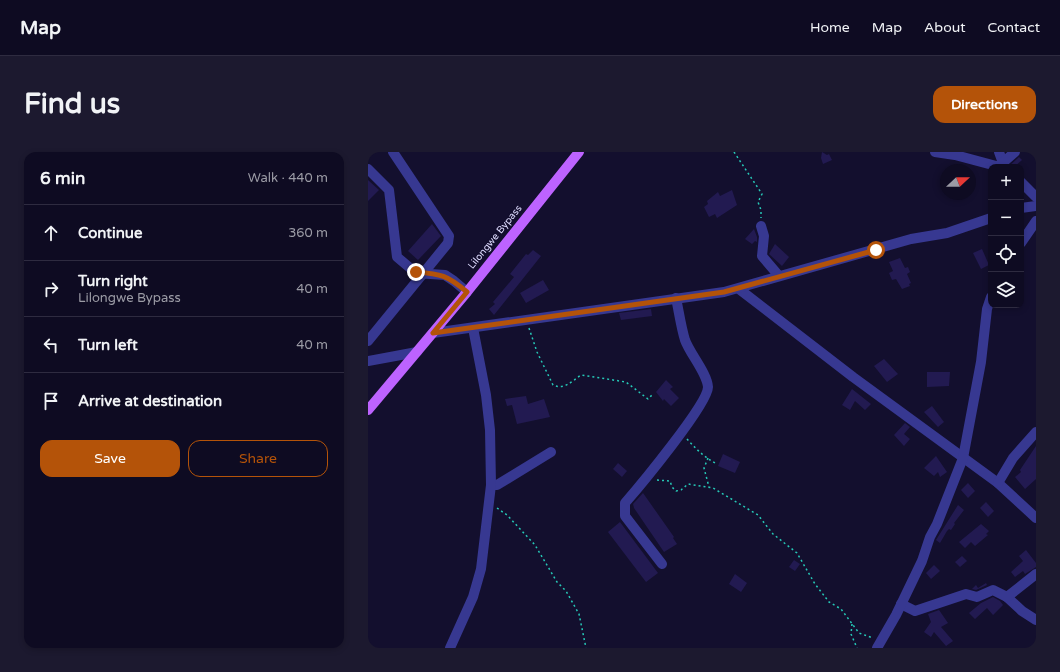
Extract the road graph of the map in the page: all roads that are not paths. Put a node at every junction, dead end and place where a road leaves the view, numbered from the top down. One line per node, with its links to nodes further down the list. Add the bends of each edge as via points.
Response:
1 (393, 152): 18 (street, via 450,236 448,243)
2 (579, 152): 21 (main road, Lilongwe Bypass)
3 (935, 152): 6 (street)
4 (999, 152): 7 (street)
5 (1015, 152): 8 (street)
6 (997, 164)
7 (1001, 164)
8 (1002, 164)
9 (368, 169): 18 (street, via 389,190 397,257 416,272)
10 (1024, 185): 11 (street)
11 (1036, 196)
12 (1036, 206): 13 (street)
13 (1024, 208)
14 (988, 219): 19 (street, via 947,233 911,239)
15 (1036, 221): 17 (street)
16 (761, 226): 19 (street, via 764,236 762,256)
17 (1024, 239)
18 (424, 273): 21 (street, via 445,275); 26 (street)
19 (779, 276): 20 (street)
20 (739, 288): 22 (street); 32 (street)
21 (467, 292): 25 (main road, Lilongwe Bypass)
22 (676, 298): 24 (street); 36 (street, via 685,340 708,387 705,397 682,431 625,503 625,516)
23 (988, 306): 32 (street, via 981,362)
24 (473, 328): 25 (street); 34 (street, via 486,395 490,430)
25 (433, 333): 27 (main road, Lilongwe Bypass)
26 (368, 341)
27 (417, 352): 28 (street); 29 (main road, Lilongwe Bypass)
28 (368, 361)
29 (368, 410)
30 (1036, 432): 33 (street, via 1013,458)
31 (551, 452): 34 (street, via 497,485)
32 (963, 458): 33 (street); 39 (street, via 922,561)
33 (998, 483): 35 (street)
34 (491, 485): 41 (street, via 481,569 474,597)
35 (1036, 518)
36 (662, 564)
37 (1036, 574): 38 (street)
38 (1007, 597): 39 (street, via 994,590 977,597 966,594 915,611); 40 (street)
39 (901, 604): 42 (street)
40 (1036, 620)
41 (450, 648)
42 (877, 648)

